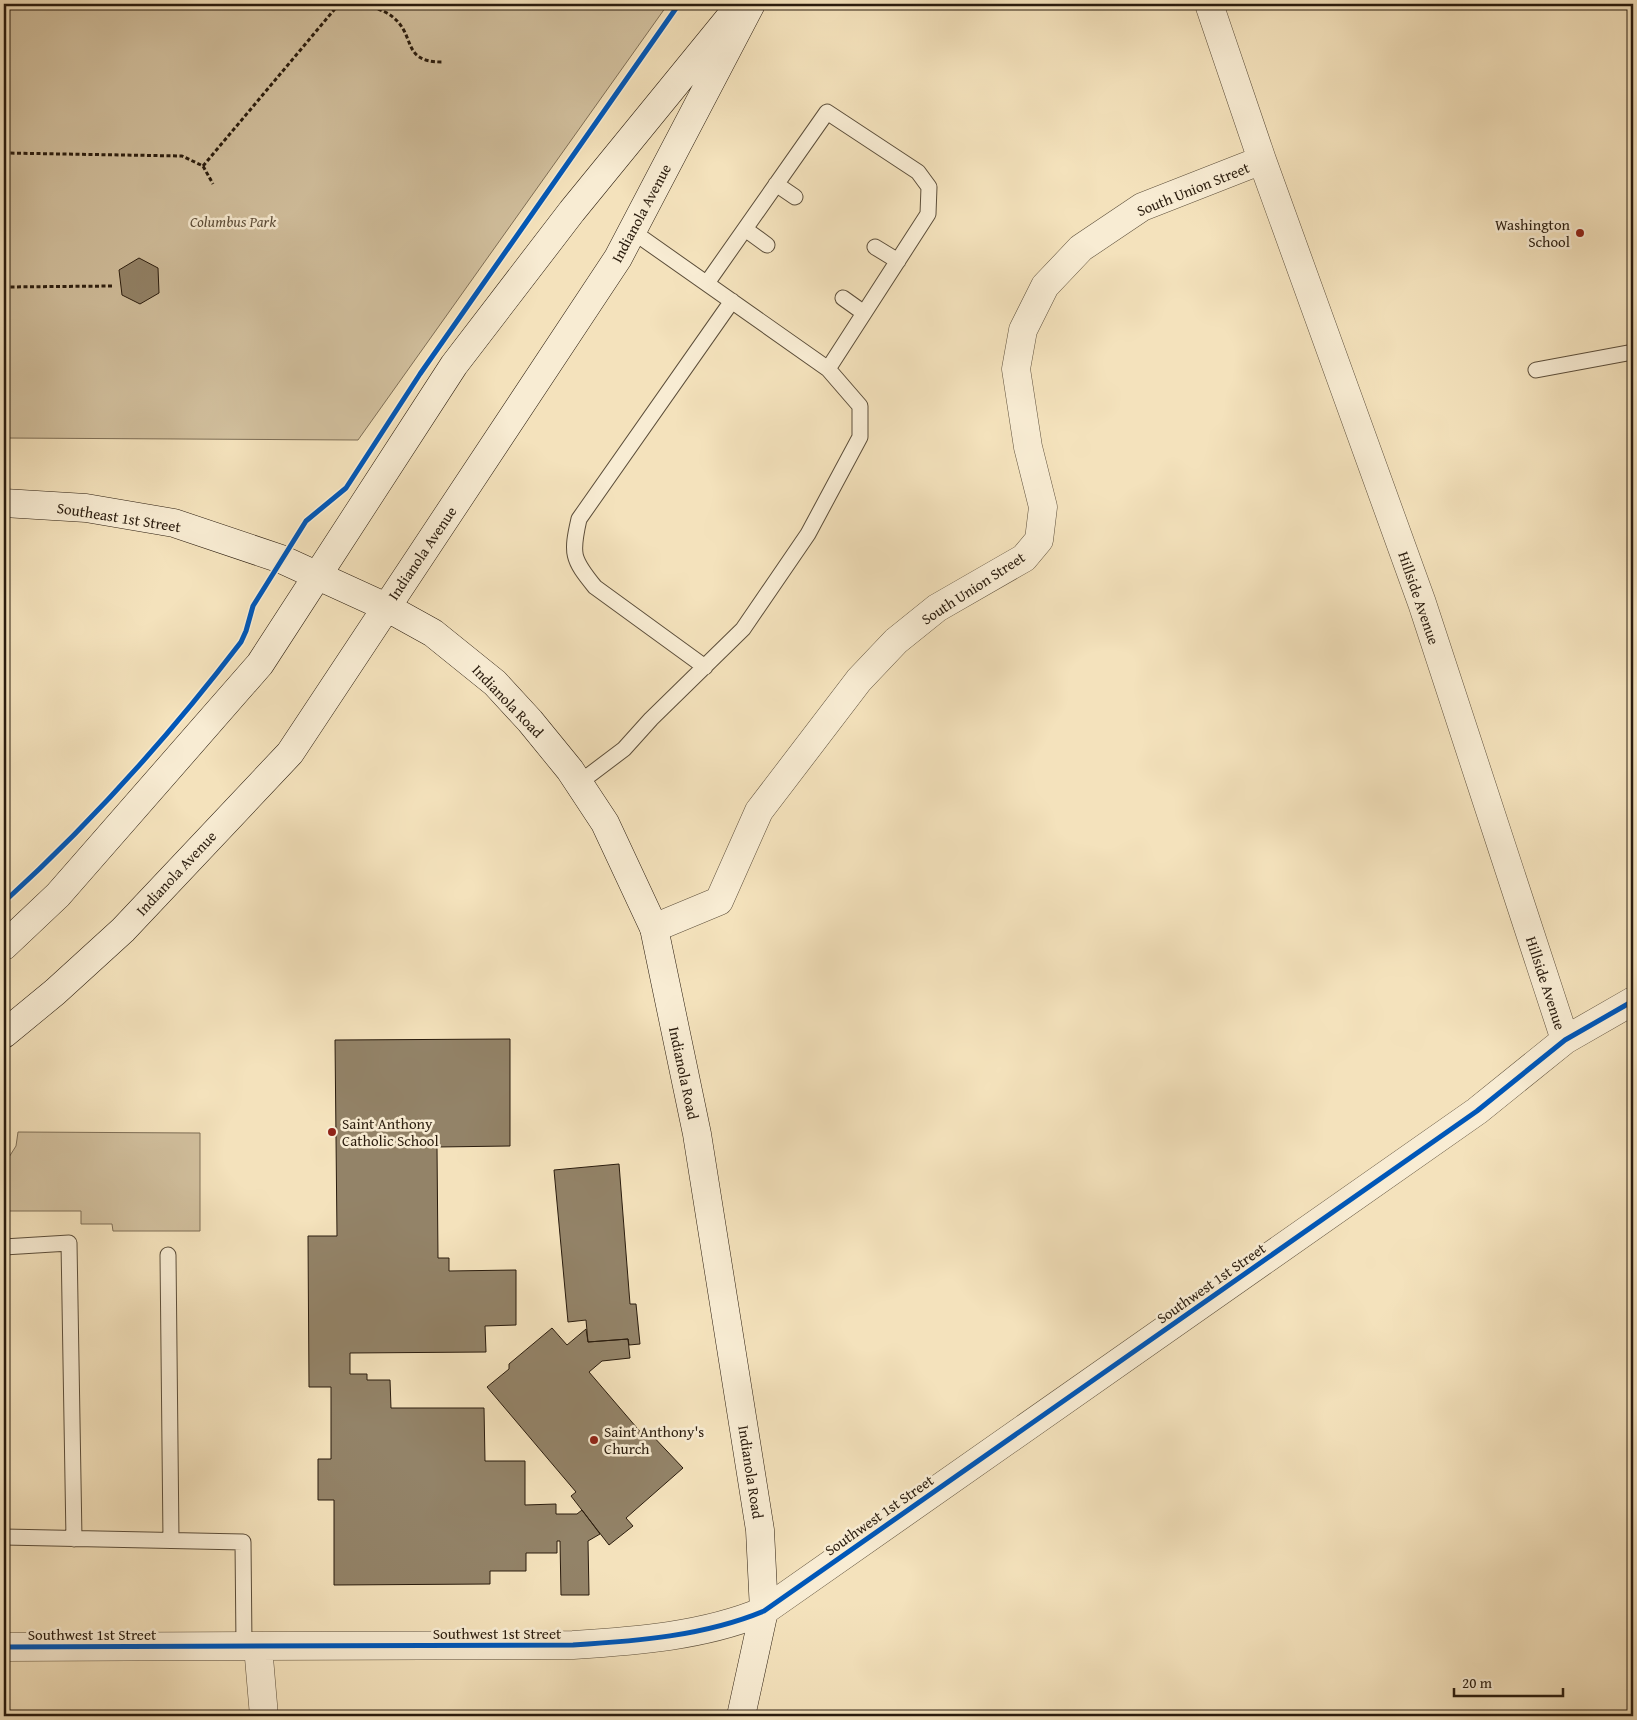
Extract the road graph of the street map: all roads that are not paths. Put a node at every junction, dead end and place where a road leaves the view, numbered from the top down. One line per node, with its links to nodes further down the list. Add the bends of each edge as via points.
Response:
1 (741, 4): 20 (main road, via 572,212 454,365)
2 (751, 4): 8 (main road, Indianola Avenue)
3 (1209, 4): 4 (main road, Hillside Avenue)
4 (1262, 160): 24 (main road, South Union Street, via 1142,207 1081,248 1045,286 1023,330 1016,369 1028,447 1043,507 1039,540 1024,558 937,608 896,641 859,680 759,811 719,901); 28 (main road, Hillside Avenue, via 1422,603)
5 (776, 184): 6 (lane); 7 (lane); 11 (lane, via 827,112 918,172 929,187 928,214)
6 (795, 197)
7 (745, 229): 9 (lane); 12 (lane)
8 (632, 231): 12 (lane); 21 (main road, Indianola Avenue, via 573,328)
9 (767, 246)
10 (876, 247): 11 (lane)
11 (898, 261): 15 (lane)
12 (707, 283): 14 (lane)
13 (843, 298): 15 (lane)
14 (732, 301): 17 (lane); 22 (lane, via 579,519 573,547 581,570 595,587)
15 (864, 313): 17 (lane)
16 (1633, 352): 18 (lane)
17 (828, 369): 22 (lane, via 860,406 860,437 803,542 744,629)
18 (1536, 370)
19 (4, 503): 20 (main road, Southeast 1st Street, via 86,508 174,523 282,559)
20 (316, 576): 21 (main road, Indianola Road); 25 (main road, via 260,664 58,895)
21 (386, 607): 23 (main road, Indianola Road, via 433,633 495,683); 27 (main road, Indianola Avenue, via 290,753 123,930)
22 (704, 667): 23 (lane, via 624,749)
23 (579, 783): 24 (main road, Indianola Road, via 606,823)
24 (654, 928): 34 (main road, Indianola Road, via 703,1172 760,1530)
25 (4, 946)
26 (1630, 1005): 28 (main road, Southwest 1st Street)
27 (4, 1034)
28 (1565, 1040): 34 (main road, Southwest 1st Street, via 1477,1111)
29 (4, 1247): 32 (lane, via 69,1243)
30 (168, 1255): 33 (lane)
31 (4, 1537): 32 (lane)
32 (74, 1539): 33 (lane)
33 (171, 1540): 35 (lane, via 243,1542)
34 (764, 1611): 35 (main road, Southwest 1st Street, via 745,1619 663,1637 573,1645); 38 (main road, Indianola Road)
35 (251, 1646): 36 (main road, Southwest 1st Street); 37 (main road)
36 (4, 1647)
37 (264, 1716)
38 (741, 1716)

